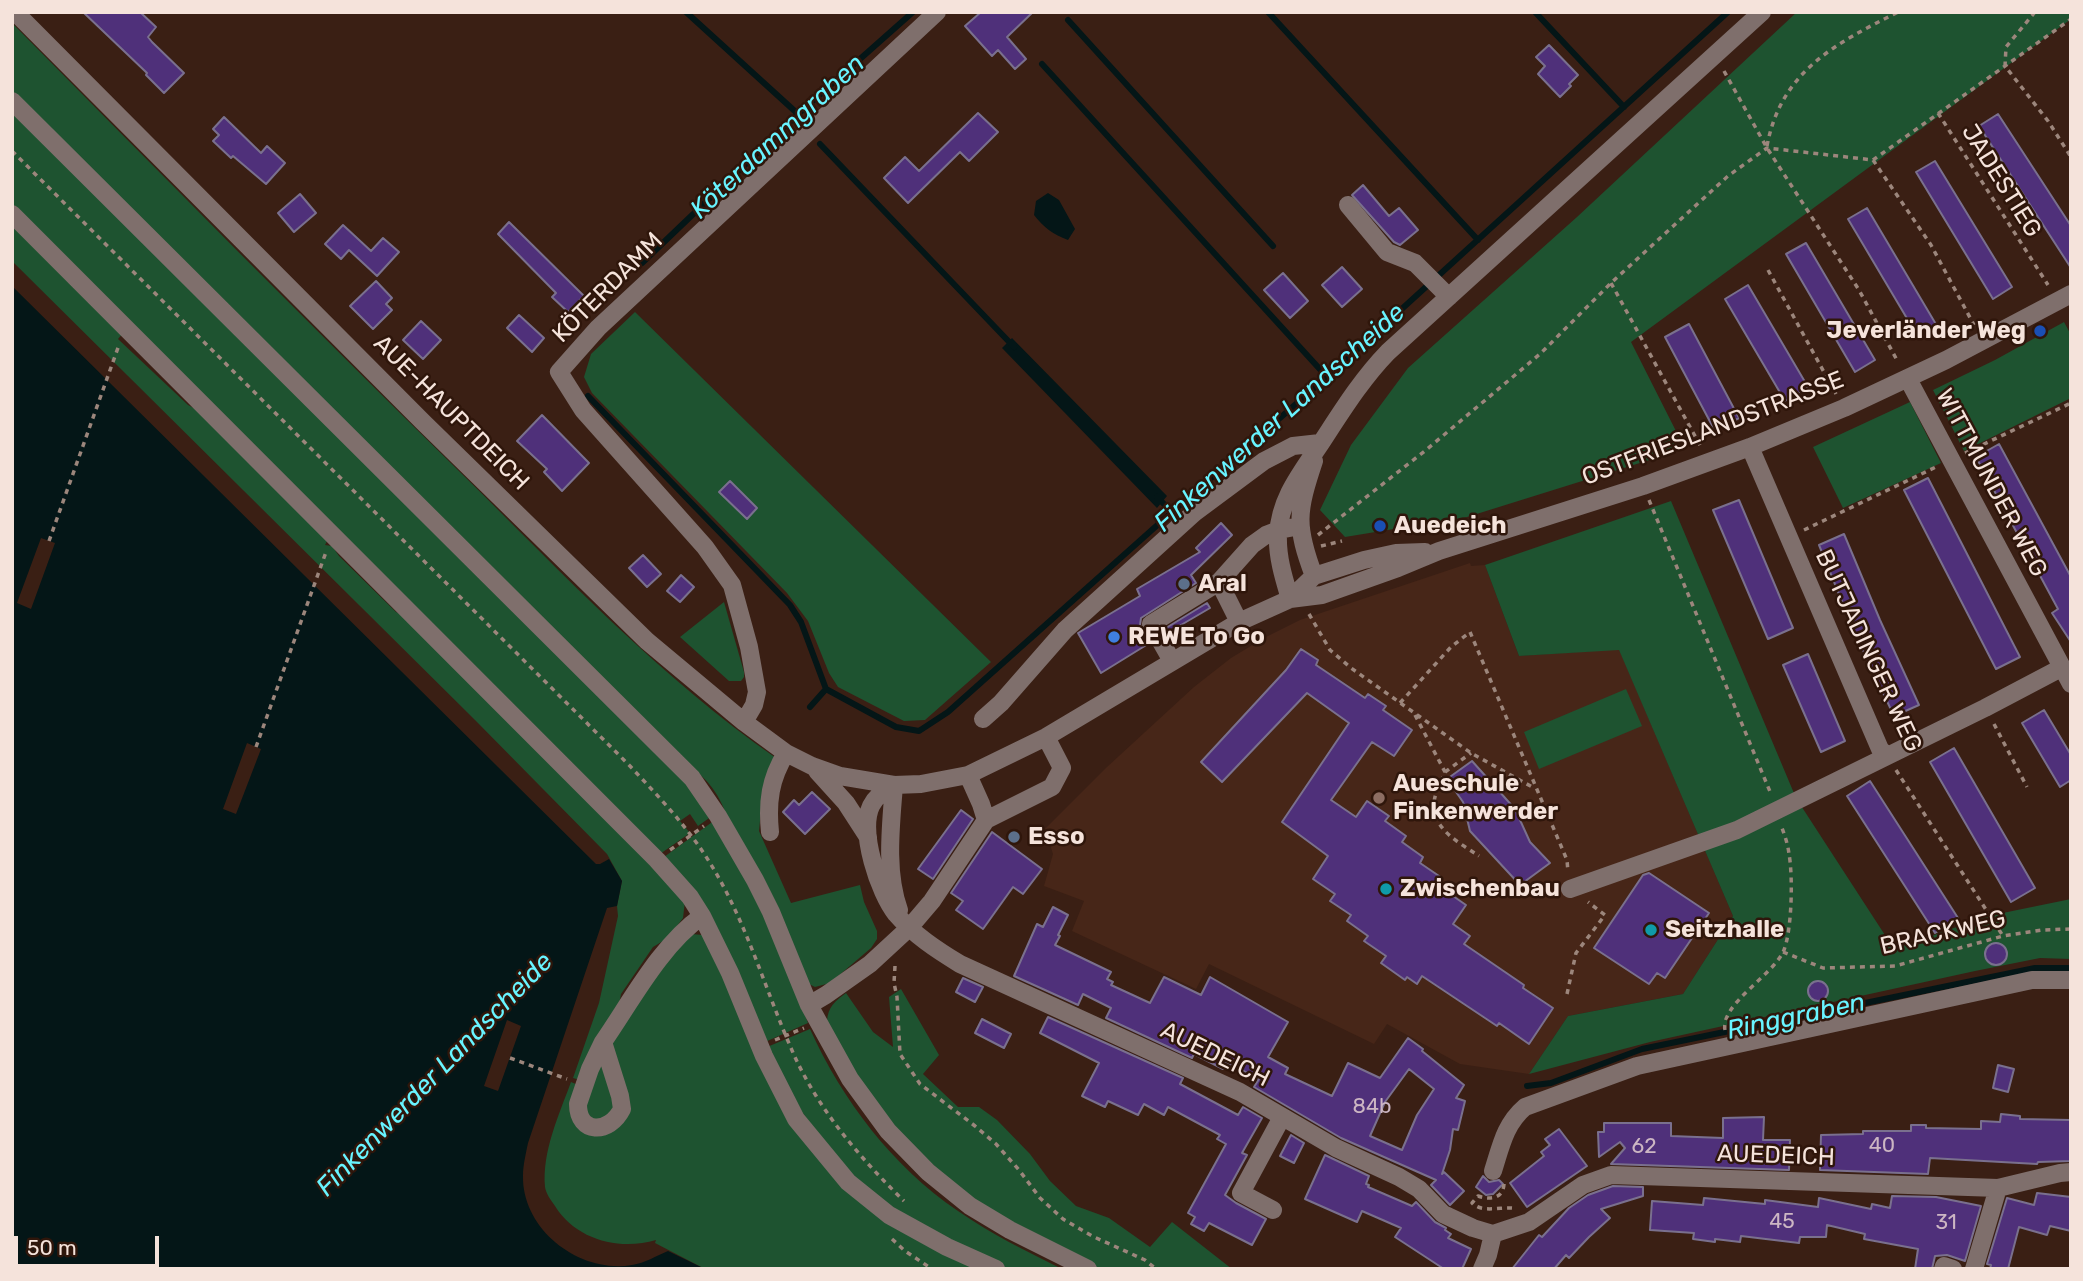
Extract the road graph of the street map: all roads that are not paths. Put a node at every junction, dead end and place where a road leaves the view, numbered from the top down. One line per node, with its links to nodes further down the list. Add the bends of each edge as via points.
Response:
1 (15, 12): 23 (street, AUE-HAUPTDEICH, via 612,606)
2 (937, 12): 23 (street, KÖTERDAMM, via 598,328 559,372 583,410 710,553 732,585 757,692)
3 (1762, 12): 7 (street)
4 (12, 101): 37 (street, via 692,778 755,880)
5 (1348, 205): 7 (street, via 1387,253 1408,259)
6 (12, 214): 34 (street, via 657,860)
7 (1438, 286): 10 (street, via 1367,374)
8 (2068, 301): 9 (street, OSTFRIESLANDSTRASSE)
9 (1908, 379): 11 (street, OSTFRIESLANDSTRASSE); 20 (street, WITTMUNDER WEG)
10 (1320, 443): 12 (street, via 1305,489); 13 (street, via 1285,500); 22 (street, via 1293,446 1264,461 1194,513 1065,629)
11 (1751, 447): 14 (street, OSTFRIESLANDSTRASSE); 26 (street, BUTJADINGER WEG)
12 (1300, 526): 13 (street); 15 (street)
13 (1279, 530): 16 (street, via 1252,545); 17 (street, via 1279,561)
14 (1439, 551): 15 (street, OSTFRIESLANDSTRASSE, via 1396,553); 17 (street, OSTFRIESLANDSTRASSE, via 1322,595)
15 (1314, 576): 17 (street, OSTFRIESLANDSTRASSE)
16 (1219, 582): 18 (street); 19 (street, via 1151,624)
17 (1290, 600): 18 (street, OSTFRIESLANDSTRASSE)
18 (1239, 622): 19 (street, OSTFRIESLANDSTRASSE)
19 (1172, 661): 24 (street, OSTFRIESLANDSTRASSE)
20 (2061, 668): 21 (street, WITTMUNDER WEG); 26 (street)
21 (2071, 684)
22 (983, 719)
23 (744, 722): 25 (street, AUE-HAUPTDEICH)
24 (1046, 737): 28 (street, OSTFRIESLANDSTRASSE); 30 (street, via 1062,768 1052,787)
25 (786, 753): 27 (street, AUE-HAUPTDEICH); 31 (street, via 770,787)
26 (1886, 755): 33 (street, via 1737,830)
27 (811, 766): 29 (street, AUE-HAUPTDEICH); 32 (street, AUEDEICH, via 846,803)
28 (968, 775): 29 (street, OSTFRIESLANDSTRASSE); 30 (street)
29 (894, 785): 32 (street, AUEDEICH, via 871,805); 35 (street, via 892,873 898,905)
30 (986, 820): 35 (street)
31 (770, 832)
32 (869, 839): 35 (street, AUEDEICH, via 885,898)
33 (1570, 889)
34 (702, 916): 38 (street, via 667,947); 46 (street, via 796,1119 848,1182 889,1215)
35 (909, 928): 37 (street, via 846,982); 39 (street, AUEDEICH, via 960,964 1240,1092)
36 (2071, 980): 40 (street, via 2032,980 1637,1066 1525,1107 1506,1129)
37 (809, 1005): 47 (street, via 870,1108 928,1172 989,1218)
38 (603, 1042)
39 (1282, 1116): 43 (street, via 1241,1193); 44 (street, AUEDEICH, via 1419,1189 1443,1214)
40 (1493, 1171)
41 (2071, 1172): 42 (street, AUEDEICH)
42 (1998, 1188): 44 (street, AUEDEICH, via 1611,1175 1583,1185 1528,1223); 45 (street)
43 (1273, 1210)
44 (1493, 1234): 48 (street)
45 (1976, 1268)
46 (996, 1269)
47 (1088, 1269)
48 (1482, 1269)
49 (1943, 1269): 50 (street)
50 (1952, 1269)

